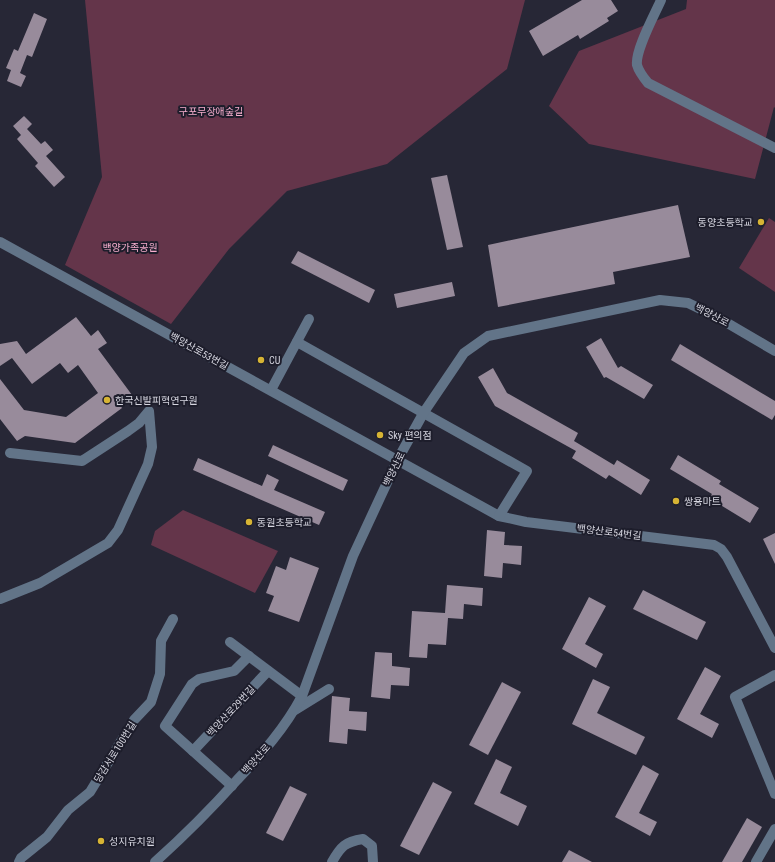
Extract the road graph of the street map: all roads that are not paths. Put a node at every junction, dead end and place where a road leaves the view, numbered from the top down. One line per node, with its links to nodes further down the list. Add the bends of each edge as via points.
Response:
1 (661, 0): 2 (street, via 639,51 637,63 640,74 648,83)
2 (775, 148)
3 (0, 242): 7 (street, 백양산로53번길)
4 (309, 319): 5 (street)
5 (297, 342): 7 (street); 8 (street)
6 (775, 351): 8 (street, 백양산로, via 688,303 660,300 488,336 464,353)
7 (271, 390): 10 (street, 백양산로53번길)
8 (424, 412): 10 (street, 백양산로); 11 (street, via 527,471)
9 (10, 453): 12 (street, via 82,461 139,423 149,411 152,448 148,464 118,530 108,544 40,583)
10 (398, 459): 11 (street, 백양산로54번길); 20 (street, 백양산로, via 354,556)
11 (500, 516): 15 (street, 백양산로54번길, via 526,522 714,545 727,557)
12 (0, 599)
13 (173, 619): 26 (street, 당감서로100번길, via 162,641 160,674 151,702 134,720 90,792 68,810 47,837)
14 (230, 642): 16 (street)
15 (775, 648)
16 (249, 656): 17 (street); 22 (street, via 234,672 199,679 192,684 165,726)
17 (268, 671): 20 (street); 22 (street, 백양산로29번길)
18 (775, 675): 24 (street, via 735,698)
19 (328, 689): 21 (street)
20 (302, 696): 21 (street, 백양산로)
21 (294, 710): 23 (street, 백양산로, via 276,737)
22 (193, 751): 23 (street)
23 (232, 786): 27 (street, 백양산로, via 191,830)
24 (775, 794)
25 (775, 829): 30 (street)
26 (19, 862)
27 (155, 862)
28 (332, 862): 29 (street, via 340,848 351,841 363,839 372,846)
29 (373, 862)
30 (756, 862)

